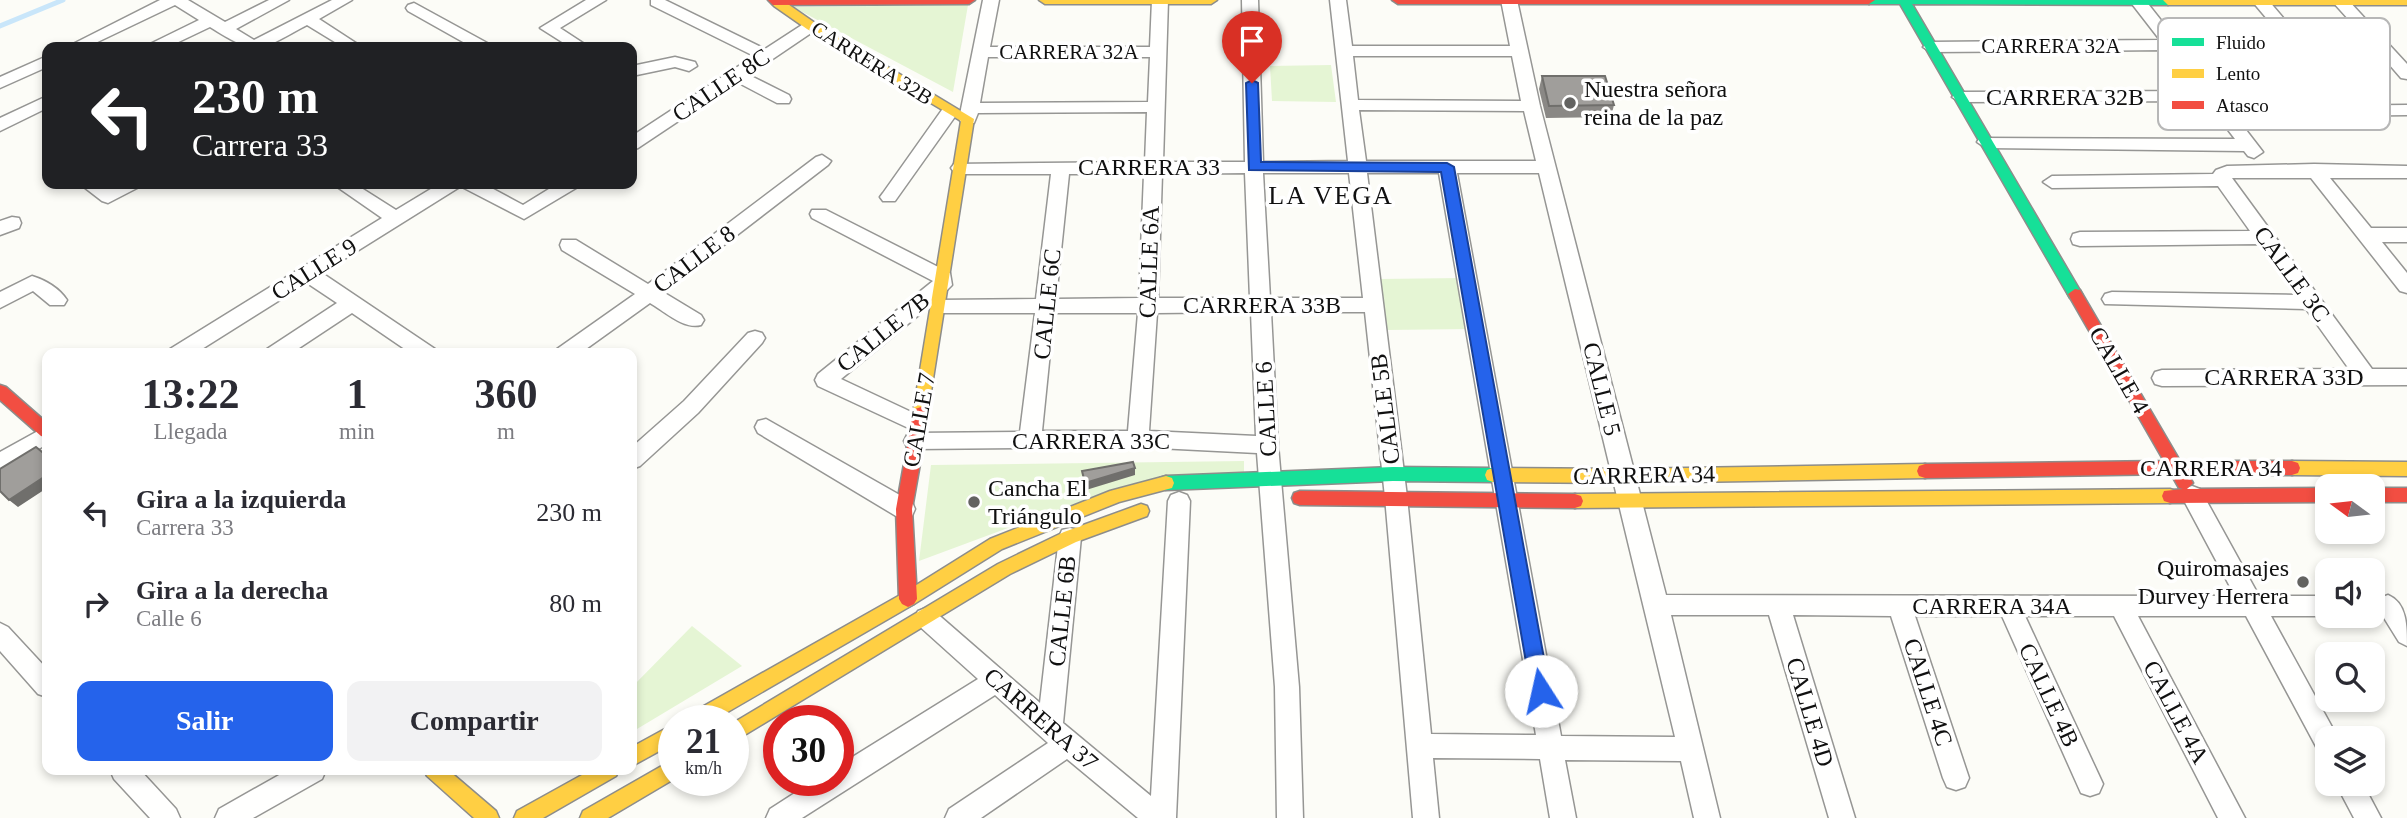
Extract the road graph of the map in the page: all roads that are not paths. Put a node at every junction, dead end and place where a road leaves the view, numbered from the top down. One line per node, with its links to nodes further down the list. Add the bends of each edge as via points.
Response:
1 (175, 0): 28 (street); 31 (street)
2 (281, 0): 28 (street)
3 (344, 0): 27 (street)
4 (598, 0): 37 (street, via 548,29)
5 (969, 0): 20 (street)
6 (990, 0): 42 (street, CALLE 7)
7 (1045, 0): 8 (street)
8 (1077, 0): 9 (street)
9 (1160, 0): 10 (street); 43 (street, CALLE 6A)
10 (1211, 0)
11 (1250, 0): 67 (street, CALLE 6)
12 (1338, 0): 39 (street, CALLE 5B)
13 (1398, 0): 14 (street)
14 (1419, 0): 15 (street)
15 (1509, 0): 16 (street); 40 (street, CALLE 5)
16 (1600, 0): 17 (street)
17 (1904, 0): 18 (street); 38 (street, CALLE 4)
18 (2137, 0): 21 (street); 30 (street)
19 (2339, 0): 21 (street); 22 (street); 26 (street)
20 (777, 1): 29 (street, CARRERA 32B)
21 (2260, 1): 25 (street)
22 (2407, 1)
23 (657, 2): 44 (street)
24 (414, 8): 36 (street)
25 (2274, 18)
26 (2355, 18)
27 (308, 19): 34 (street); 35 (street)
28 (218, 24): 32 (street); 33 (street)
29 (811, 26): 44 (street, CALLE 8C); 59 (street, CARRERA 32B)
30 (2158, 27)
31 (86, 42)
32 (169, 42)
33 (239, 42)
34 (253, 42)
35 (346, 42)
36 (474, 42)
37 (572, 42)
38 (1931, 47): 41 (street, CARRERA 32A); 53 (street, CALLE 4)
39 (1344, 51): 40 (street); 56 (street, CALLE 5B)
40 (1518, 51): 57 (street, CALLE 5)
41 (2158, 51)
42 (981, 52): 43 (street, CARRERA 32A); 60 (street, CALLE 7)
43 (1157, 52): 58 (street, CALLE 6A)
44 (764, 55): 50 (street, CALLE 8C)
45 (2392, 58): 49 (street)
46 (42, 63): 51 (street)
47 (689, 66): 48 (street, via 675,62)
48 (637, 70)
49 (2407, 74)
50 (736, 75): 54 (street); 63 (street, CALLE 8C)
51 (0, 83)
52 (2158, 96): 53 (street, CARRERA 32B)
53 (1960, 97): 64 (street, CALLE 4)
54 (783, 99)
55 (42, 103): 61 (street)
56 (1350, 104): 57 (street); 68 (street, CALLE 5B)
57 (1531, 106): 70 (street, CALLE 5)
58 (1155, 107): 60 (street, CARRERA 32B); 73 (street, CALLE 6A)
59 (950, 111): 60 (street, CARRERA 32B); 85 (street)
60 (969, 114): 71 (street, CALLE 7)
61 (4, 116)
62 (2238, 130): 65 (street)
63 (637, 141)
64 (1986, 142): 65 (street); 127 (street, CALLE 4)
65 (2249, 145): 74 (street)
66 (822, 161): 96 (street, CALLE 8)
67 (1254, 167): 68 (street, CARRERA 33); 73 (street, CARRERA 33); 106 (street, CALLE 6)
68 (1357, 167): 69 (street, CARRERA 33); 102 (street, CALLE 5B)
69 (1447, 167): 70 (street, CARRERA 33); 129 (street)
70 (1548, 167): 130 (street, CALLE 5)
71 (960, 168): 72 (street, CARRERA 33); 94 (street, CALLE 7)
72 (1061, 168): 73 (street, CARRERA 33); 104 (street, CALLE 6C)
73 (1152, 168): 105 (street, CALLE 6A)
74 (2269, 170): 75 (street); 77 (street)
75 (2314, 170): 76 (street); 88 (street)
76 (2407, 172)
77 (2225, 176): 78 (street); 90 (street, CALLE 3C)
78 (2052, 182)
79 (96, 189): 80 (street, via 108,197)
80 (122, 189)
81 (350, 189): 87 (street)
82 (444, 189): 87 (street, CALLE 9)
83 (483, 189): 84 (street, via 524,213)
84 (562, 189)
85 (889, 197)
86 (819, 214): 94 (street)
87 (395, 218): 93 (street, CALLE 9)
88 (2365, 235): 89 (street); 95 (street)
89 (2407, 235)
90 (2265, 237): 91 (street); 100 (street, CALLE 3C)
91 (2080, 239)
92 (569, 245): 96 (street)
93 (307, 273): 101 (street); 109 (street, CALLE 9)
94 (942, 281): 103 (street, CALLE 7); 116 (street, CALLE 7B)
95 (2407, 286)
96 (648, 294): 107 (street); 112 (street, CALLE 8)
97 (2112, 299): 100 (street)
98 (57, 300): 99 (street, via 32,283)
99 (0, 301)
100 (2312, 302): 113 (street, CALLE 3C)
101 (352, 303): 110 (street); 111 (street)
102 (1373, 305): 106 (street, CARRERA 33B); 131 (street, CALLE 5B)
103 (940, 306): 104 (street, CARRERA 33B); 120 (street, CALLE 7)
104 (1048, 306): 105 (street, CARRERA 33B); 123 (street, CALLE 6C)
105 (1148, 306): 106 (street, CARRERA 33B); 122 (street, CALLE 6A)
106 (1262, 306): 124 (street, CALLE 6)
107 (694, 320)
108 (755, 338): 125 (street, via 691,407)
109 (187, 348)
110 (283, 348)
111 (419, 348)
112 (572, 348)
113 (2366, 377): 114 (street, CARRERA 33D); 115 (street, CARRERA 33D)
114 (2407, 377)
115 (2162, 378)
116 (825, 380): 120 (street, CARRERA 33C)
117 (0, 391): 119 (street)
118 (766, 427): 140 (street)
119 (42, 429)
120 (916, 433): 123 (street, CARRERA 33C); 140 (street, CALLE 7)
121 (42, 436): 126 (street)
122 (1138, 439): 123 (street, CARRERA 33C); 124 (street, CARRERA 33C)
123 (1030, 440)
124 (1267, 446): 132 (street, CALLE 6)
125 (637, 456)
126 (0, 463)
127 (2176, 468): 128 (street, CARRERA 34); 130 (street, CARRERA 34); 133 (street, CALLE 4)
128 (2407, 469)
129 (1504, 475): 130 (street, CARRERA 34); 131 (street, CARRERA 34); 139 (street)
130 (1624, 475): 137 (street, CALLE 5)
131 (1395, 486): 132 (street, CARRERA 34); 132 (street, CARRERA 34); 139 (street, CARRERA 34); 162 (street, CALLE 5B)
132 (1268, 491): 142 (street, CARRERA 34, via 1174,481 1116,496 996,544); 181 (street, CALLE 6, via 1287,687)
133 (2192, 495): 134 (street, CARRERA 34); 137 (street, CARRERA 34); 150 (street, CALLE 4)
134 (2315, 495)
135 (2385, 495): 136 (street)
136 (2407, 495)
137 (1630, 500): 139 (street, CARRERA 34); 143 (street, CALLE 5)
138 (1186, 501): 141 (street, via 1141,511); 180 (street)
139 (1508, 501): 161 (street)
140 (904, 509): 142 (street, CALLE 7)
141 (1070, 537): 151 (street, via 1004,569); 159 (street, CALLE 6B)
142 (908, 599): 151 (street); 156 (street)
143 (1657, 605): 144 (street, CARRERA 34A); 163 (street, CALLE 5)
144 (1778, 605): 147 (street, CARRERA 34A); 185 (street, CALLE 4D)
145 (2120, 605): 148 (street, CARRERA 34A); 150 (street, CARRERA 34A); 186 (street, CALLE 4A)
146 (2389, 605): 153 (street)
147 (1900, 606): 148 (street, CARRERA 34A); 170 (street, CALLE 4C)
148 (2009, 606): 171 (street, CALLE 4B)
149 (2315, 606): 150 (street, CARRERA 34A)
150 (2252, 607): 158 (street, CALLE 4)
151 (926, 618): 155 (street, CARRERA 37); 157 (street)
152 (0, 634): 154 (street)
153 (2407, 635)
154 (42, 680)
155 (998, 680): 159 (street, CARRERA 37); 178 (street)
156 (723, 705)
157 (749, 723)
158 (2318, 726)
159 (1059, 735): 179 (street); 180 (street, CARRERA 37)
160 (658, 742): 164 (street)
161 (1550, 746): 162 (street); 163 (street); 183 (street)
162 (1419, 747): 182 (street, CALLE 5B)
163 (1691, 749): 184 (street, CALLE 5)
164 (637, 754)
165 (128, 775): 173 (street)
166 (304, 775): 174 (street)
167 (440, 775): 175 (street)
168 (600, 775): 176 (street)
169 (658, 778): 177 (street)
170 (1956, 778)
171 (2090, 784)
172 (2356, 796): 187 (street)
173 (167, 818)
174 (228, 818)
175 (489, 818)
176 (524, 818)
177 (590, 818)
178 (779, 818)
179 (958, 818)
180 (1161, 818)
181 (1290, 818)
182 (1426, 818)
183 (1563, 818)
184 (1707, 818)
185 (1843, 818)
186 (2232, 818)
187 (2368, 818)

